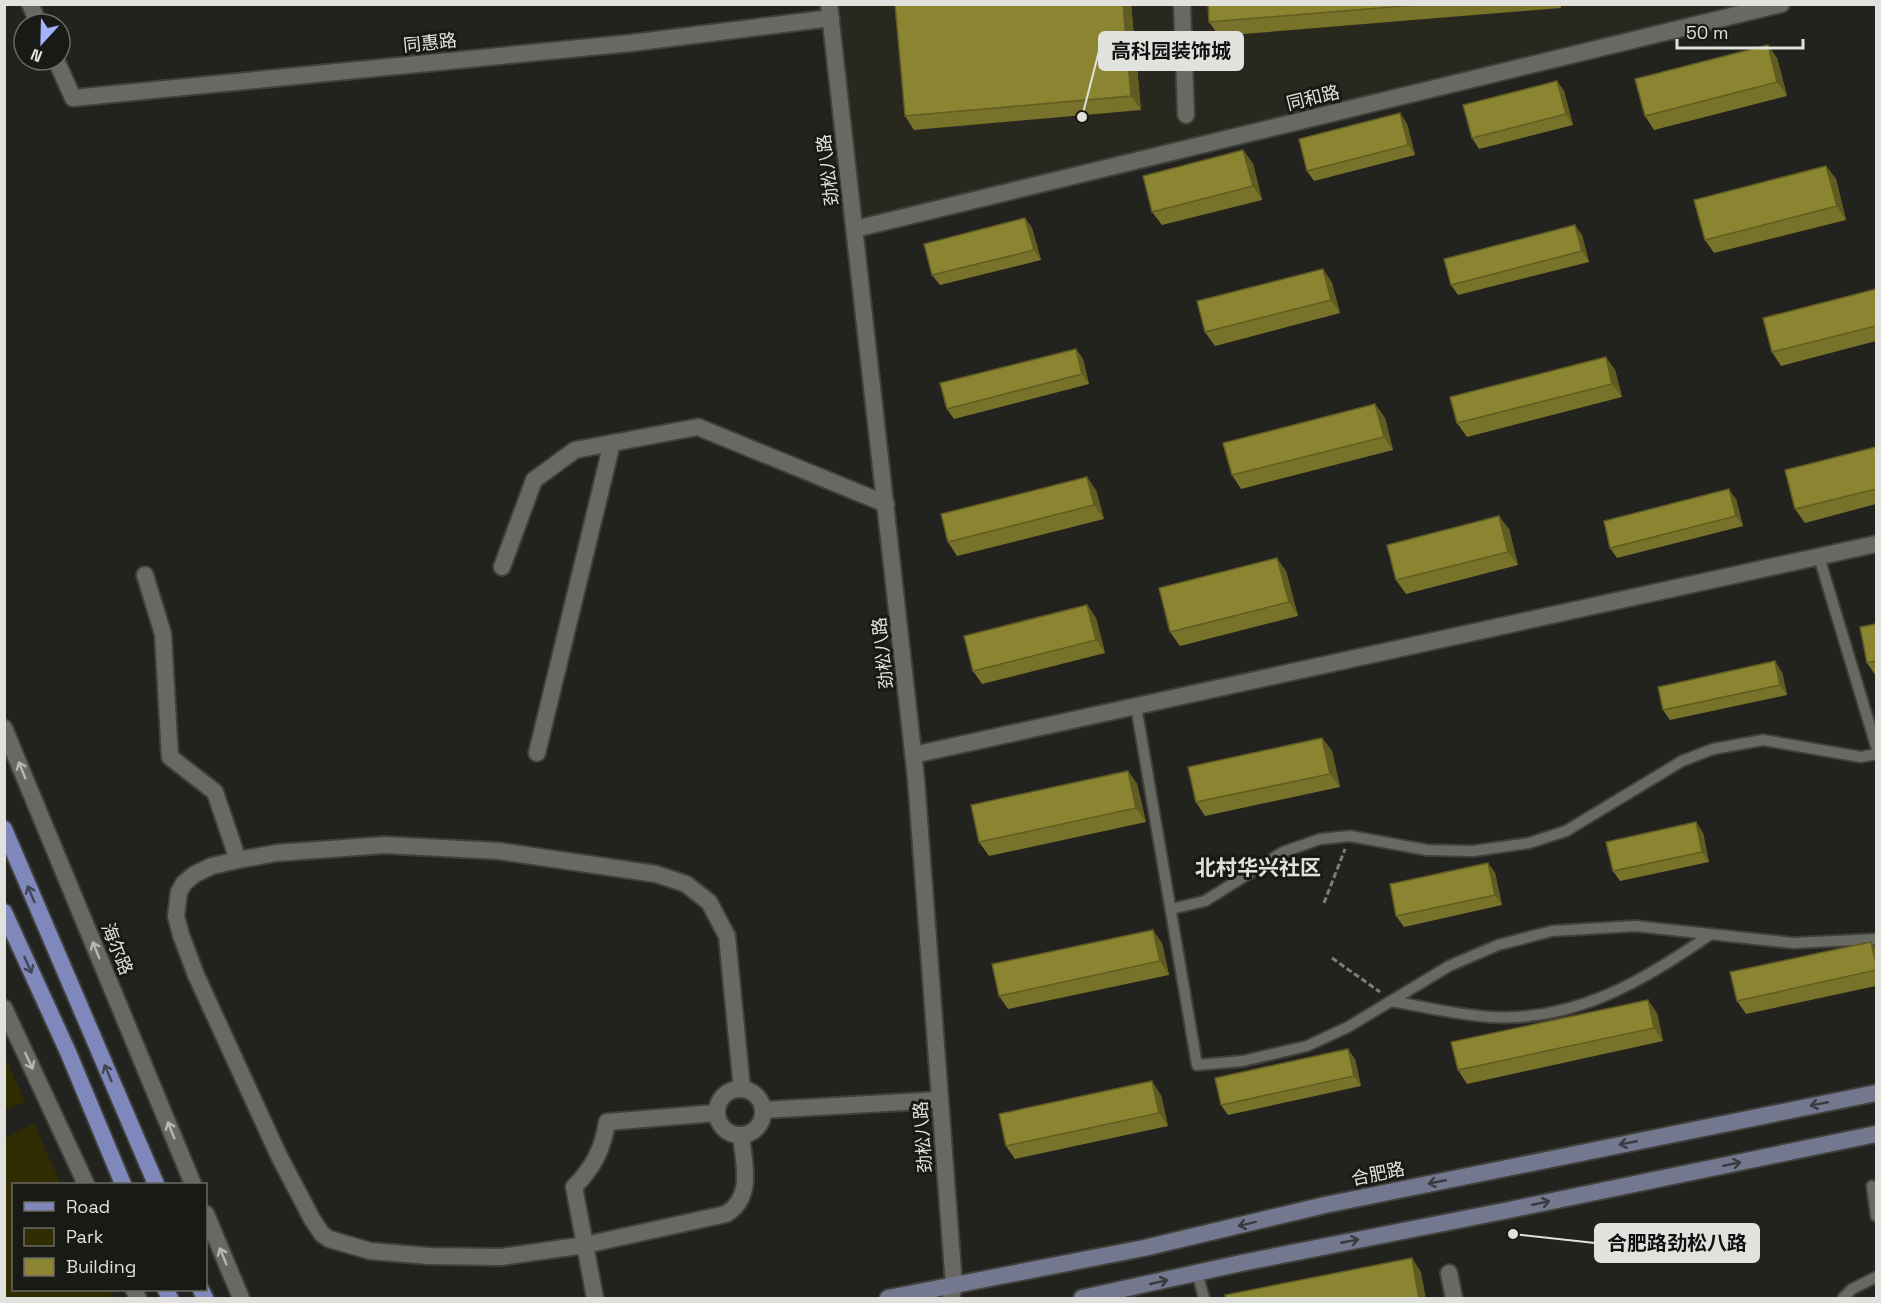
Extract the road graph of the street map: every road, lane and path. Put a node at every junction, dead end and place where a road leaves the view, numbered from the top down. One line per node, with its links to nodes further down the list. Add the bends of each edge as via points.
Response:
1 (1182, 4): 5 (street)
2 (1781, 4): 6 (street, 同和路)
3 (830, 11): 4 (street, 同惠路, via 631,43 74,98); 6 (street, 劲松八路)
4 (62, 72)
5 (1186, 115)
6 (855, 229): 8 (street, 劲松八路)
7 (612, 443): 8 (street, via 698,427); 11 (street, via 575,450 534,480); 16 (street)
8 (886, 504): 18 (street, 劲松八路)
9 (1876, 544): 10 (street)
10 (1819, 557): 13 (street); 15 (lane)
11 (502, 567)
12 (145, 575): 21 (street, via 163,634 170,757 215,792)
13 (1136, 706): 18 (street); 23 (lane)
14 (4, 728): 40 (street, 海尔路, one-way to 14)
15 (1876, 746)
16 (537, 753)
17 (1876, 754): 20 (lane, via 1861,758 1763,740 1713,749 1682,761 1566,831 1528,843 1473,851 1427,850)
18 (913, 755): 32 (street, 劲松八路)
19 (4, 830): 39 (main road, one-way to 19)
20 (1350, 836): 22 (path); 23 (lane, via 1320,839 1283,852 1215,896)
21 (238, 860): 30 (street, via 276,853 397,845 499,851 656,874 686,884 710,902 727,936); 44 (street, via 212,866 184,883 176,902 176,916 196,975 279,1156 321,1234 340,1244 370,1251 429,1256 501,1257)
22 (1324, 903)
23 (1171, 909): 28 (lane, via 1197,1065 1243,1061 1306,1046)
24 (4, 912): 38 (main road, one-way to 38)
25 (1711, 934): 26 (lane, via 1793,943); 28 (lane, via 1635,926 1552,931 1498,945 1449,966); 28 (lane, via 1630,986 1580,1006 1525,1016 1493,1017)
26 (1876, 939)
27 (1332, 958): 28 (path)
28 (1391, 1001)
29 (4, 1008): 37 (street, one-way to 37)
30 (742, 1089): 33 (street, via 756,1095); 34 (street, via 726,1092)
31 (1876, 1092): 48 (main road, 合肥路, one-way to 48, via 1368,1196)
32 (940, 1100): 33 (street); 48 (street, 劲松八路)
33 (763, 1110): 36 (street, via 755,1130)
34 (716, 1113): 36 (street, via 721,1127); 44 (street, via 607,1122 596,1162 574,1187)
35 (1876, 1134): 45 (main road, one-way to 35)
36 (741, 1135): 44 (street, via 745,1182 744,1196 736,1208 726,1214)
37 (85, 1183)
38 (122, 1183)
39 (155, 1183)
40 (192, 1183)
41 (1872, 1186): 43 (lane)
42 (207, 1216): 49 (street, one-way to 42)
43 (1876, 1216)
44 (585, 1245): 50 (street)
45 (1197, 1273): 52 (main road, one-way to 45); 53 (lane)
46 (1449, 1273): 54 (street)
47 (1876, 1278): 55 (lane, via 1852,1289)
48 (953, 1292): 51 (main road, 合肥路)
49 (241, 1299)
50 (595, 1299)
51 (888, 1299)
52 (1082, 1299)
53 (1204, 1299)
54 (1454, 1299)
55 (1843, 1299)

